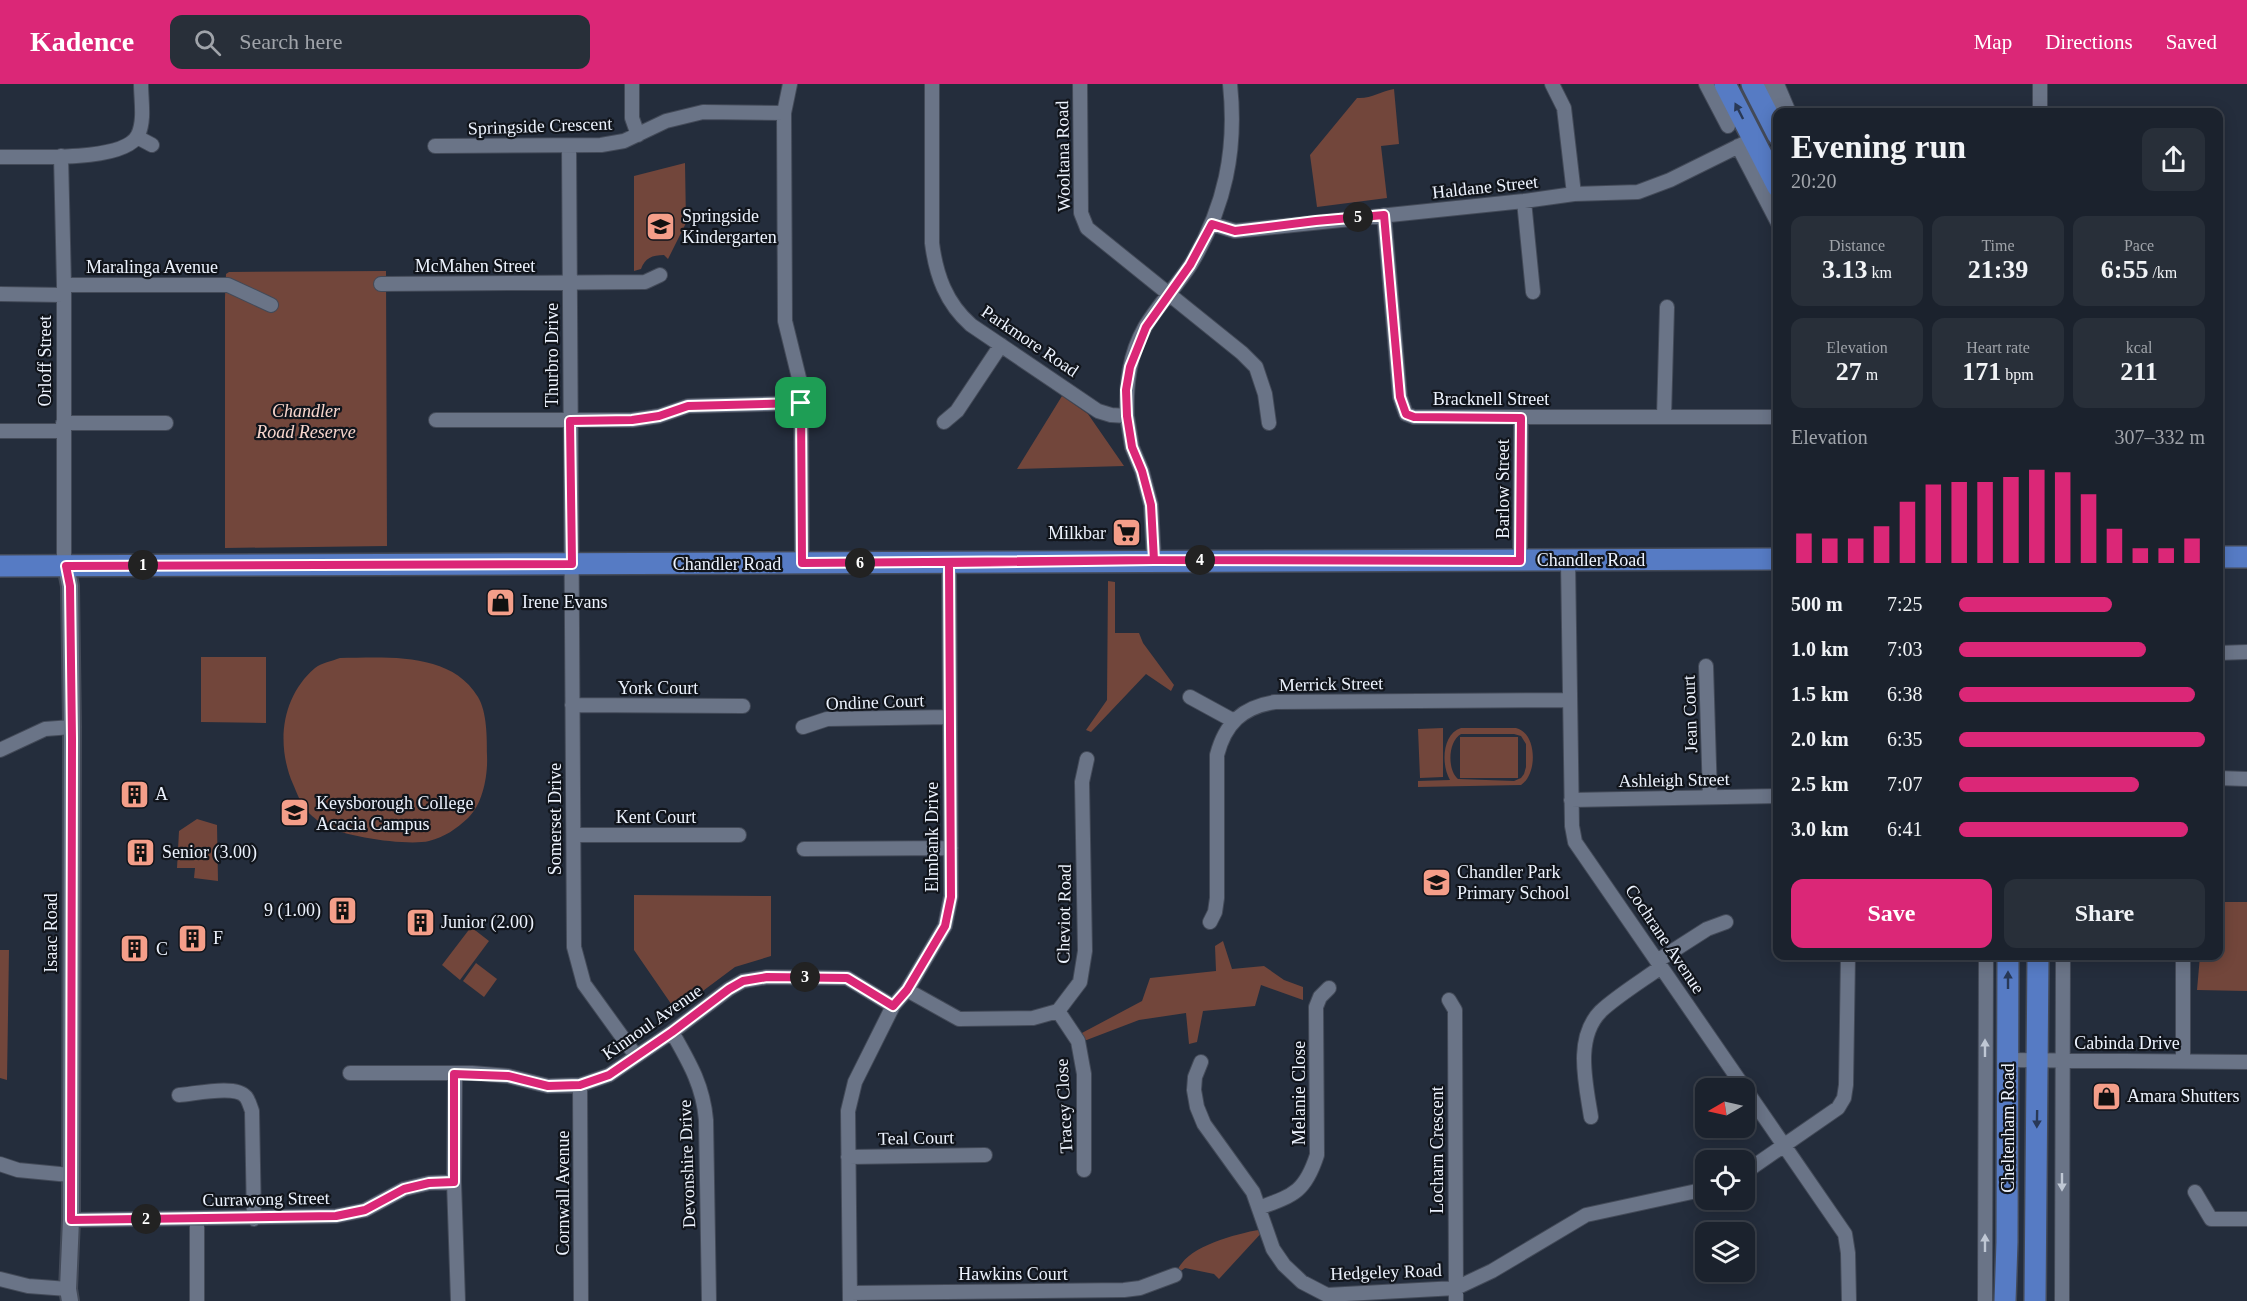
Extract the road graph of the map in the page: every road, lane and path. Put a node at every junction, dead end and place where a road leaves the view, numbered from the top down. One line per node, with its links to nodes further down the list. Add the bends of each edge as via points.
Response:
1 (141, 84): 20 (street)
2 (632, 84): 19 (street, via 632,118)
3 (790, 84): 16 (street)
4 (932, 84): 42 (street, Parkmore Road, via 932,243 938,276 960,315)
5 (1080, 84): 39 (street, Wooltana Road, via 1083,221)
6 (1230, 84): 32 (street, via 1233,133 1228,173)
7 (1552, 84): 28 (street, via 1564,108)
8 (1707, 84): 18 (street)
9 (1725, 84): 21 (main road, one-way to 9)
10 (1778, 84): 14 (street)
11 (2040, 84): 15 (street)
12 (1758, 89): 13 (street); 17 (main road); 21 (main road, via 1760,126)
13 (1786, 108)
14 (1788, 108)
15 (2040, 108)
16 (784, 113): 19 (street, Springside Crescent, via 703,112 666,121); 43 (street, via 785,321 800,382)
17 (1773, 124)
18 (1728, 126)
19 (638, 135): 24 (street, Springside Crescent, via 601,145)
20 (137, 137): 22 (street); 25 (street, via 128,145 99,155)
21 (1745, 143): 27 (main road); 28 (street, Haldane Street, via 1638,192); 30 (street)
22 (152, 145)
23 (435, 146): 24 (street, Springside Crescent)
24 (570, 146): 34 (street, Thurbro Drive)
25 (61, 156): 26 (street); 36 (street, Orloff Street)
26 (0, 157)
27 (1773, 180)
28 (1574, 194): 29 (street, Haldane Street)
29 (1524, 201): 31 (street, Haldane Street); 37 (street)
30 (1773, 211)
31 (1384, 215): 32 (street, Haldane Street, via 1235,231); 47 (street, Bracknell Street, via 1400,397 1406,414)
32 (1212, 224): 39 (street)
33 (660, 275): 34 (street, McMahen Street, via 645,282)
34 (570, 283): 35 (street, McMahen Street); 49 (street, Thurbro Drive)
35 (381, 284)
36 (64, 290): 38 (street, Maralinga Avenue); 40 (street, Maralinga Avenue, via 228,285); 53 (street, Orloff Street)
37 (1533, 292)
38 (0, 294)
39 (1169, 294): 44 (street, via 1136,346 1126,390); 52 (street, Wooltana Road, via 1256,367)
40 (271, 305)
41 (1667, 307): 45 (street)
42 (1001, 345): 44 (street, Parkmore Road, via 1098,411); 50 (street, via 957,411)
43 (801, 403): 49 (street, via 688,406 632,420); 61 (street)
44 (1127, 416): 58 (street, via 1132,447 1151,505)
45 (1664, 417): 46 (street, Bracknell Street); 47 (street, Bracknell Street)
46 (1773, 417)
47 (1521, 418): 59 (street, Barlow Street)
48 (436, 420): 49 (street)
49 (570, 421): 63 (street, Thurbro Drive)
50 (944, 422)
51 (166, 423): 53 (street)
52 (1269, 423)
53 (63, 427): 54 (street); 65 (street, Orloff Street)
54 (0, 431)
55 (2247, 556): 56 (main road)
56 (2223, 557)
57 (1773, 559): 60 (main road, Chandler Road)
58 (1154, 560): 59 (main road, Chandler Road); 62 (main road, Chandler Road)
59 (1520, 561): 60 (main road, Chandler Road)
60 (1568, 561): 70 (street, Cochrane Avenue)
61 (802, 563): 62 (main road, Chandler Road); 63 (main road, Chandler Road)
62 (949, 563): 73 (street, Elmbank Drive)
63 (572, 564): 65 (main road, Chandler Road); 71 (street, Somerset Drive)
64 (0, 566): 65 (main road, Chandler Road)
65 (66, 566): 75 (street, Isaac Road, via 70,586)
66 (2247, 652): 67 (street)
67 (2223, 653)
68 (1706, 666): 82 (street, Jean Court)
69 (1190, 697): 74 (street)
70 (1569, 700): 74 (street, Merrick Street, via 1275,702 1245,711); 83 (street, Cochrane Avenue)
71 (572, 705): 72 (street, York Court); 84 (street, Somerset Drive)
72 (743, 706)
73 (949, 717): 76 (street, Ondine Court, via 827,719); 86 (street, Elmbank Drive)
74 (1234, 721): 88 (street, Merrick Street, via 1222,738 1217,755 1217,898)
75 (72, 727): 77 (street, via 45,729); 121 (street, Isaac Road)
76 (803, 727)
77 (0, 750)
78 (1087, 759): 101 (street, Cheviot Road, via 1082,782 1085,951 1080,982)
79 (2223, 778): 80 (street)
80 (2247, 778)
81 (1773, 796): 82 (street, Ashleigh Street)
82 (1710, 797): 83 (street, Ashleigh Street)
83 (1571, 800): 96 (street, Cochrane Avenue, via 1575,842)
84 (573, 835): 85 (street, Kent Court); 103 (street, Somerset Drive, via 574,947 584,984)
85 (739, 835)
86 (951, 848): 87 (street); 98 (street, Elmbank Drive, via 951,897 945,926)
87 (804, 849)
88 (1210, 922)
89 (1726, 922): 96 (street, via 1707,929)
90 (1848, 960): 115 (street, via 1844,1098 1838,1108)
91 (1986, 960): 142 (street, Cheltenham Road, one-way to 91)
92 (2008, 960): 104 (main road, Cheltenham Road, one-way to 92)
93 (2038, 960): 105 (main road, Cheltenham Road)
94 (2063, 960): 106 (street)
95 (2184, 960): 107 (street)
96 (1659, 964): 114 (street, via 1600,1011 1587,1033 1584,1070); 115 (street, Cochrane Avenue)
97 (1329, 988): 125 (street, Melanie Close, via 1316,1007 1317,1155 1312,1172 1303,1186 1288,1197)
98 (907, 990): 100 (street, Elmbank Drive); 101 (street, via 958,1019 1034,1018)
99 (1449, 1000): 132 (street, Locharn Crescent, via 1455,1010)
100 (893, 1006): 102 (street, Kinnoul Avenue, via 847,978 767,977 743,981 729,989); 117 (street, Elmbank Drive, via 855,1082 848,1111)
101 (1058, 1011): 120 (street, Tracey Close, via 1078,1041 1084,1074)
102 (672, 1032): 103 (street, Kinnoul Avenue); 140 (street, Devonshire Drive, via 705,1101)
103 (636, 1056): 112 (street, Kinnoul Avenue, via 609,1075)
104 (2008, 1060): 105 (street, Cabinda Drive); 143 (main road, Cheltenham Road)
105 (2038, 1060): 106 (street, Cabinda Drive); 144 (main road, Cheltenham Road, one-way to 144)
106 (2063, 1060): 107 (street, Cabinda Drive); 145 (street, one-way to 145)
107 (2183, 1061): 109 (street, Cabinda Drive)
108 (1201, 1062): 125 (street, Hedgeley Road, via 1195,1077 1197,1107 1204,1124 1253,1192)
109 (2247, 1062)
110 (350, 1073): 111 (street, Kinnoul Avenue)
111 (454, 1074): 112 (street, Kinnoul Avenue, via 508,1076 548,1086); 122 (street)
112 (580, 1085): 139 (street, Cornwall Avenue)
113 (179, 1095): 127 (street, via 227,1090 245,1096 252,1111)
114 (1591, 1117)
115 (1786, 1146): 119 (street); 141 (street, Cochrane Avenue, via 1845,1234)
116 (985, 1155): 117 (street, Teal Court)
117 (848, 1157): 135 (street, Elmbank Drive)
118 (0, 1164): 121 (street, via 18,1170)
119 (1755, 1166)
120 (1084, 1170)
121 (70, 1175): 128 (street, Isaac Road)
122 (454, 1182): 127 (street, Currawong Street, via 404,1189 365,1210 336,1216); 138 (street)
123 (1695, 1191): 132 (street, Hedgeley Road, via 1586,1215)
124 (2195, 1192): 129 (street, via 2211,1219)
125 (1259, 1208): 136 (street, Hedgeley Road, via 1272,1249 1284,1265)
126 (197, 1219): 127 (street, Currawong Street); 128 (street, Currawong Street); 137 (street)
127 (254, 1219)
128 (71, 1220): 133 (street, Isaac Road)
129 (2247, 1220)
130 (1174, 1275): 134 (street, Hawkins Court, via 1140,1288)
131 (0, 1279): 133 (street)
132 (1456, 1294): 136 (street, Hedgeley Road)
133 (69, 1295)
134 (1083, 1296): 135 (street, Hawkins Court)
135 (850, 1297)
136 (1327, 1298)
137 (197, 1301)
138 (458, 1301)
139 (581, 1301)
140 (709, 1301)
141 (1849, 1301)
142 (1985, 1301)
143 (2005, 1301)
144 (2035, 1301)
145 (2062, 1301)

